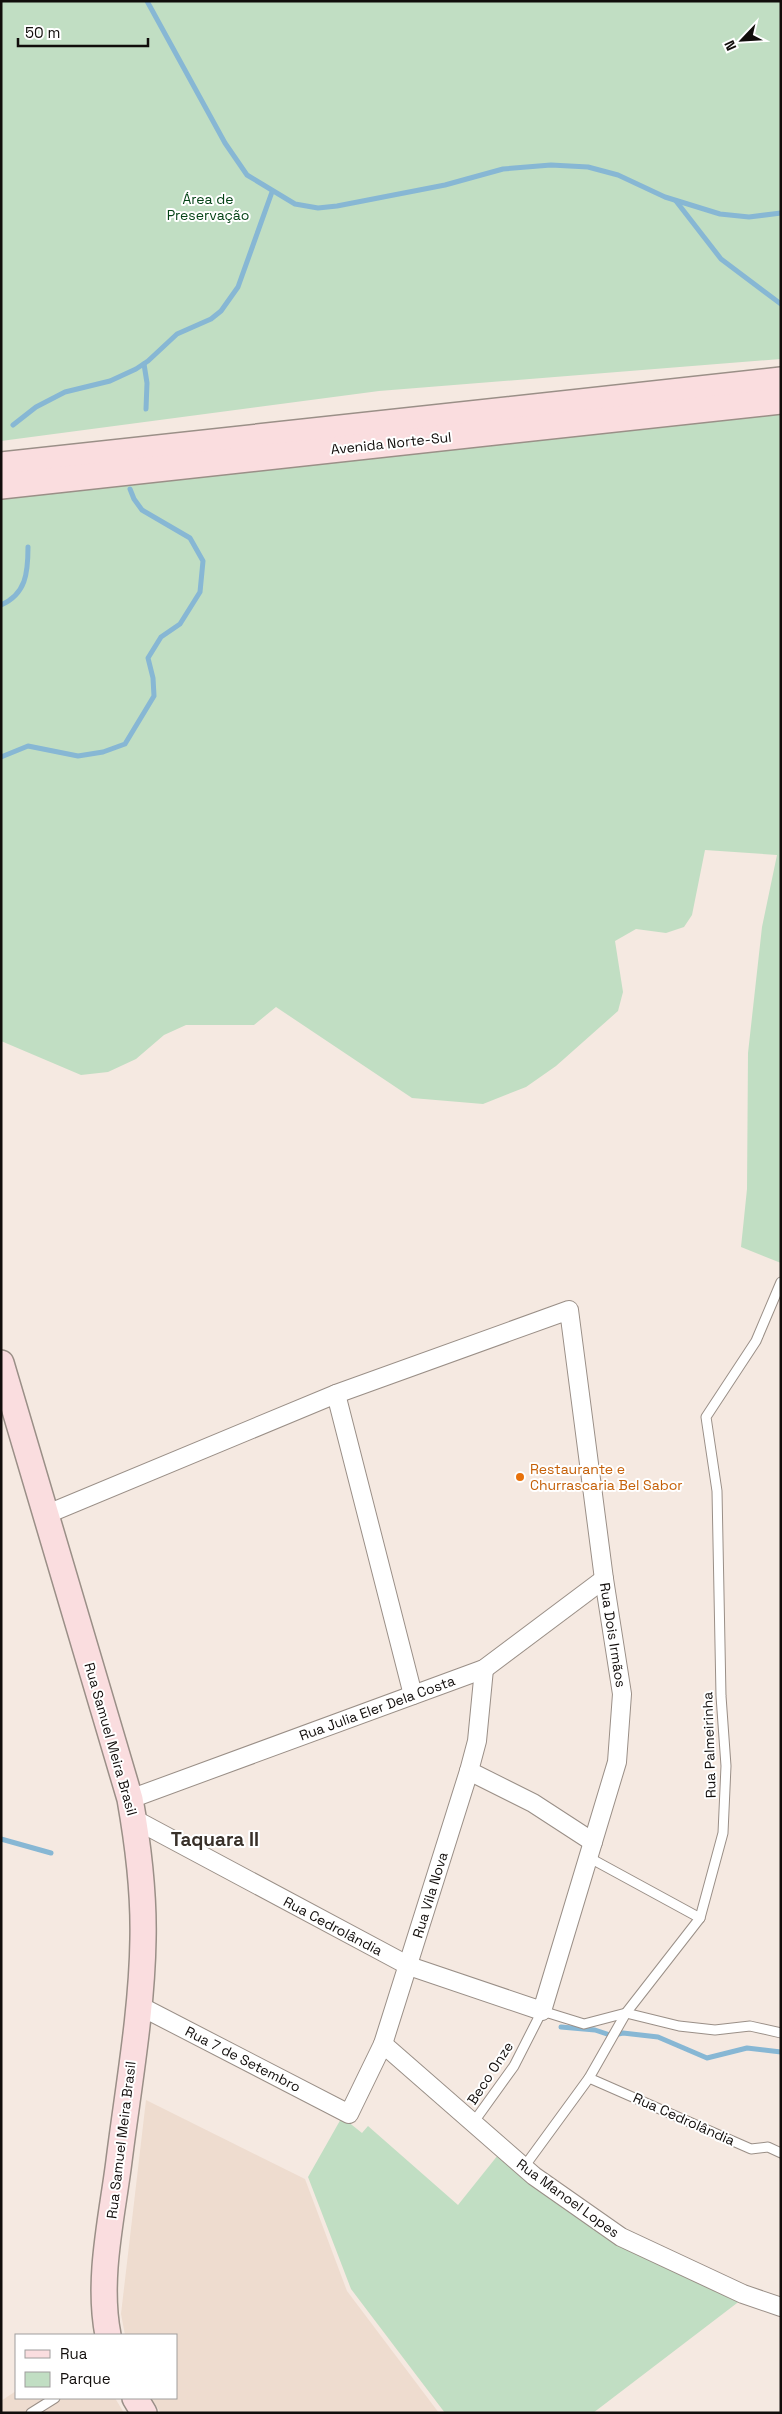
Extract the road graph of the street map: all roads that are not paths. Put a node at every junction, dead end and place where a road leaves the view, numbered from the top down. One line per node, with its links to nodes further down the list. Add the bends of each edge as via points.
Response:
1 (781, 380): 3 (main road, Avenida Norte-Sul)
2 (781, 401): 4 (main road, Avenida Norte-Sul)
3 (1, 465)
4 (1, 486)
5 (781, 1282): 15 (lane, Rua Palmeirinha, via 756,1341 706,1417 717,1491 721,1696 726,1766 723,1833)
6 (1, 1363): 8 (main road, Rua Samuel Meira Brasil)
7 (336, 1394): 8 (street); 9 (street, Rua Dois Irmãos, via 569,1310); 11 (street)
8 (45, 1515): 13 (main road, Rua Samuel Meira Brasil)
9 (604, 1579): 10 (street, Rua Julia Eler Dela Costa); 14 (street, Rua Dois Irmãos, via 622,1694 616,1762)
10 (484, 1669): 11 (street, Rua Julia Eler Dela Costa); 12 (street, Rua Vila Nova, via 477,1741)
11 (413, 1695): 13 (street, Rua Julia Eler Dela Costa)
12 (469, 1770): 14 (street, via 533,1803); 16 (street, Rua Vila Nova)
13 (132, 1809): 16 (street, Rua Cedrolândia); 17 (main road, Rua Samuel Meira Brasil, via 143,1938)
14 (591, 1850): 15 (lane); 18 (street, Rua Dois Irmãos)
15 (700, 1918): 19 (lane, Rua Palmeirinha)
16 (409, 1966): 18 (street, Rua Cedrolândia); 21 (street, Rua Vila Nova)
17 (138, 2005): 23 (street, Rua 7 de Setembro); 28 (main road, Rua Samuel Meira Brasil, via 106,2270)
18 (542, 2011): 19 (lane, via 584,2024); 24 (lane, Beco Onze, via 514,2066)
19 (626, 2013): 20 (lane, via 679,2026 715,2030 750,2026); 22 (lane, Rua Palmeirinha)
20 (781, 2033)
21 (382, 2044): 23 (street, Rua Vila Nova); 24 (street, Rua Manoel Lopes)
22 (589, 2078): 25 (lane, Rua Cedrolândia, via 752,2149 768,2147); 26 (lane, Rua Palmeirinha)
23 (348, 2114)
24 (473, 2123): 26 (street, Rua Manoel Lopes)
25 (781, 2153)
26 (524, 2167): 27 (street, Rua Manoel Lopes, via 621,2237 743,2294)
27 (781, 2307)
28 (108, 2334)
29 (54, 2399): 31 (lane)
30 (136, 2399): 32 (main road)
31 (37, 2411)
32 (144, 2413)

